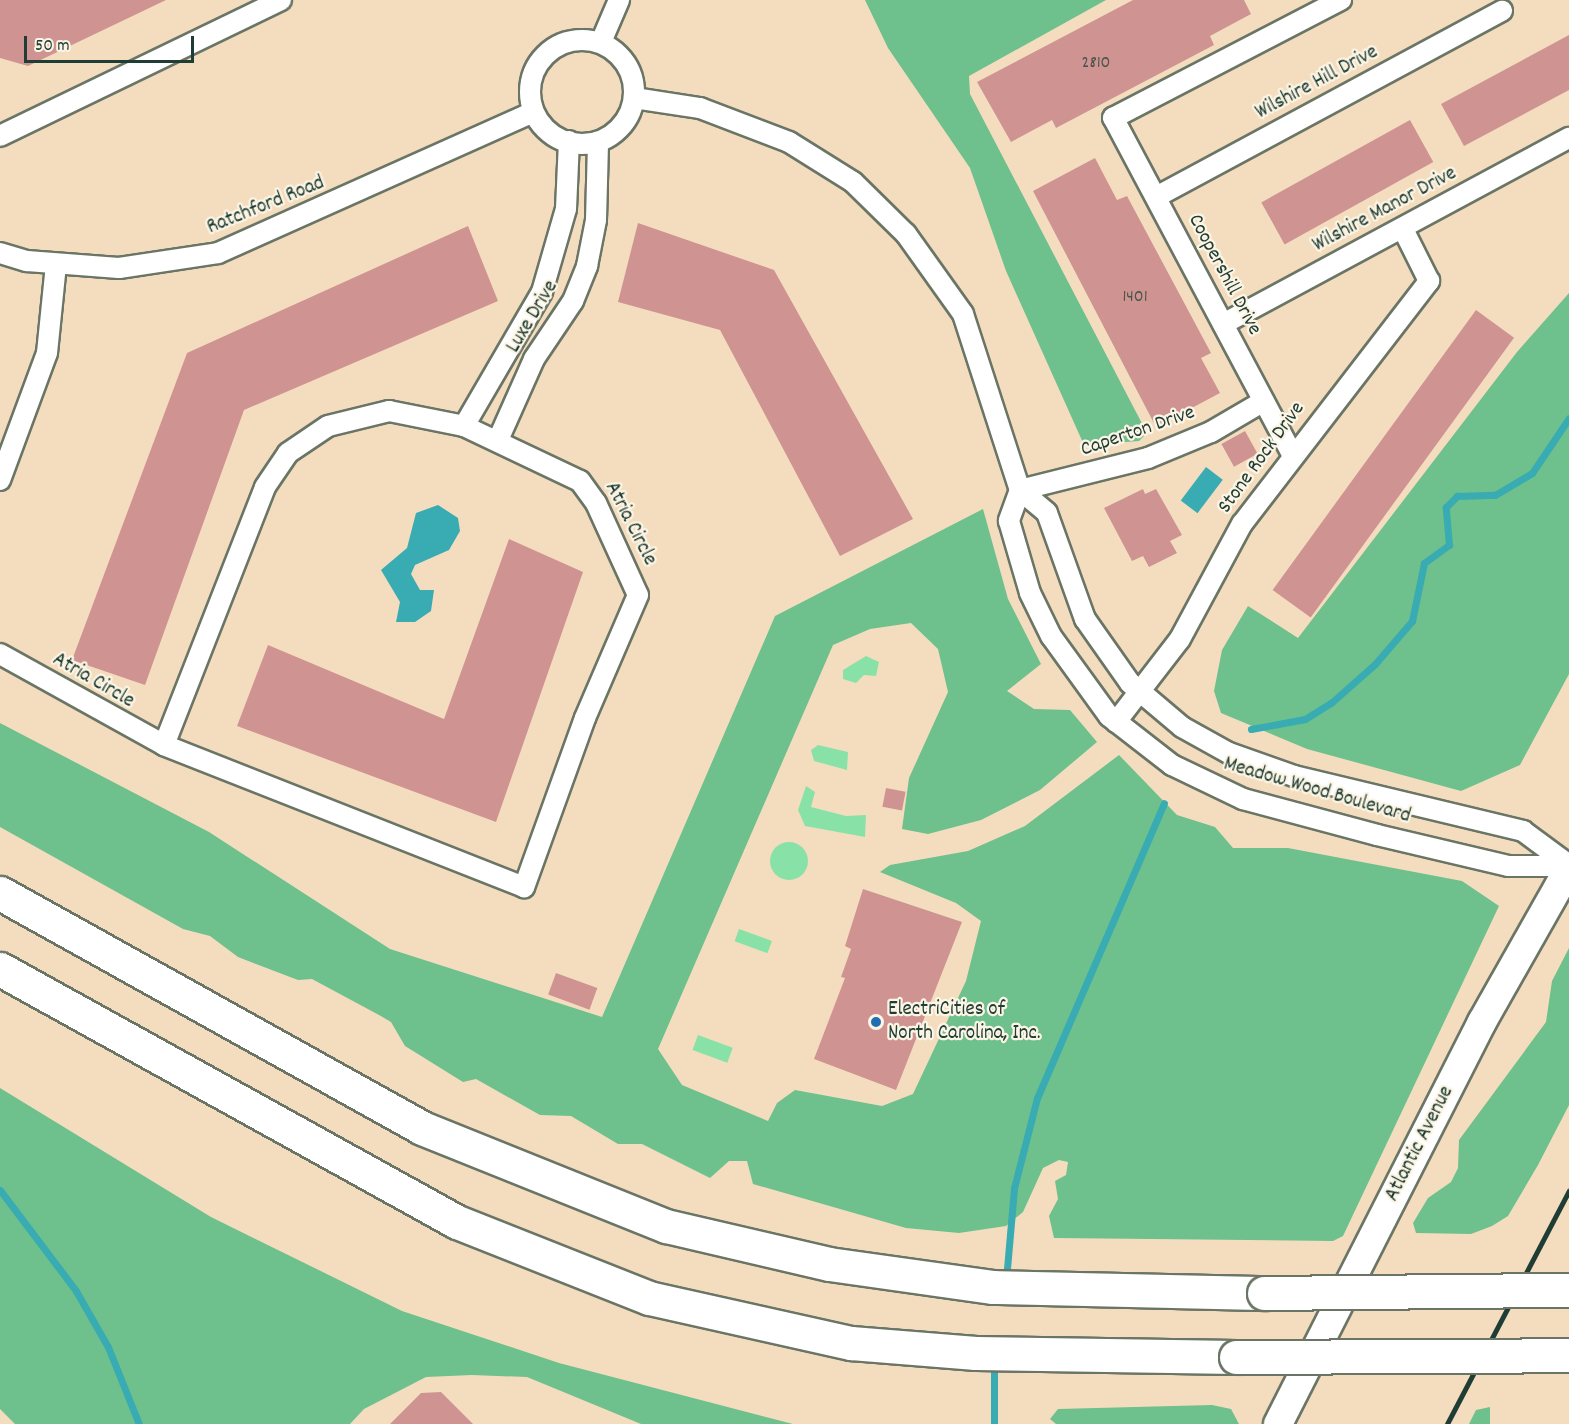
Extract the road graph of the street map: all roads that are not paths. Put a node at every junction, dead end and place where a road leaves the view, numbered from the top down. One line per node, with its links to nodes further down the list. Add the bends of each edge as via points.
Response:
1 (281, 0): 8 (street)
2 (619, 0): 5 (street)
3 (1341, 0): 12 (street, Coopershill Drive, via 1113,118)
4 (1502, 11): 12 (street, Wilshire Hill Drive)
5 (601, 42): 6 (street, via 626,63); 7 (street, via 573,40 544,55 534,70 529,94)
6 (634, 98): 11 (street, via 619,129); 22 (street, via 700,108 789,142 853,182 885,211 929,261 963,314)
7 (533, 112): 10 (street, via 543,128); 15 (street, Ratchford Road, via 218,253 119,268)
8 (0, 136)
9 (1569, 138): 13 (street, Wilshire Manor Drive)
10 (569, 141): 11 (street); 18 (street, Luxe Drive, via 566,209 542,292)
11 (598, 142): 19 (street, Luxe Drive, via 596,220 587,266 573,301 534,359)
12 (1156, 197): 16 (street, Coopershill Drive)
13 (1403, 229): 16 (street, Wilshire Manor Drive); 20 (street, Stone Rock Drive, via 1430,281)
14 (0, 253): 15 (street, Ratchford Road)
15 (56, 264): 21 (street, via 47,353)
16 (1223, 324): 17 (street, Coopershill Drive)
17 (1264, 401): 20 (street, Coopershill Drive); 22 (street, Caperton Drive, via 1158,454)
18 (464, 426): 19 (street, Atria Circle); 26 (street, Atria Circle, via 389,411 328,426 288,453 265,487)
19 (498, 440): 26 (street, Atria Circle, via 580,481 596,503 638,595 585,718 524,887)
20 (1292, 454): 24 (street, Stone Rock Drive, via 1242,524 1180,639)
21 (0, 480)
22 (1020, 490): 24 (street, Meadow Wood Boulevard, via 1047,513 1085,619); 25 (street, Meadow Wood Boulevard, via 1009,521 1030,593 1074,669)
23 (0, 654): 26 (street, Atria Circle)
24 (1142, 693): 25 (street, Stone Rock Drive); 27 (street, Meadow Wood Boulevard, via 1182,727 1229,753 1294,776 1523,831)
25 (1116, 722): 27 (street, Meadow Wood Boulevard, via 1172,765 1244,799 1508,866)
26 (164, 745)
27 (1569, 866): 32 (main road, Atlantic Avenue, via 1482,1022)
28 (0, 893): 30 (highway, bridge, via 422,1128 666,1226 829,1264 982,1286 1264,1293)
29 (0, 969): 31 (highway, bridge, via 457,1222 649,1298 770,1329 882,1346 1236,1357)
30 (1569, 1290)
31 (1569, 1355)
32 (1278, 1424)

